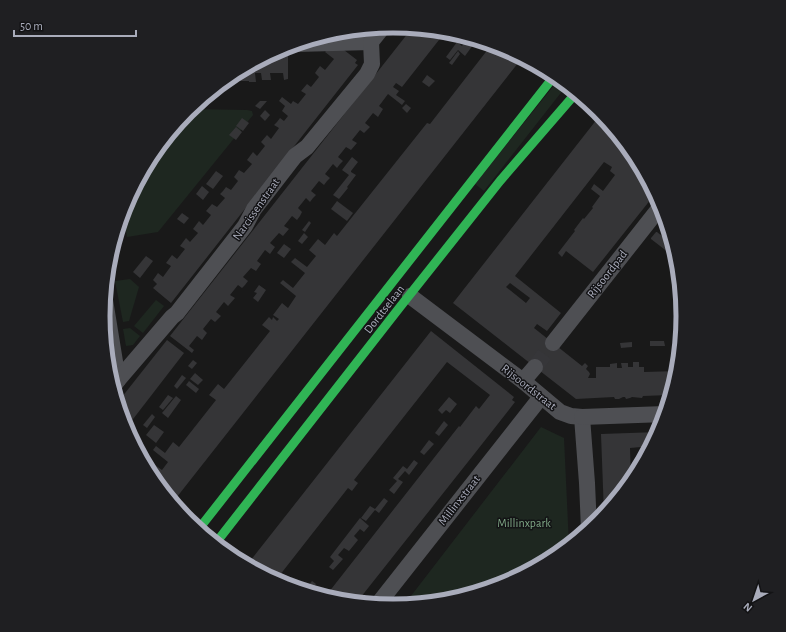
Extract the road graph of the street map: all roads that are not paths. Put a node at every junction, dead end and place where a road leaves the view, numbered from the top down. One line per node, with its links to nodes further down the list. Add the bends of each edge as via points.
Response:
1 (378, 34): 2 (street)
2 (371, 42): 3 (street); 10 (street, Narcissenstraat, via 372,64 366,74 307,146 290,162 254,209 245,226 177,313)
3 (319, 43)
4 (550, 81): 16 (main road, Dordtselaan)
5 (573, 97): 7 (main road, Dordtselaan, via 500,181)
6 (656, 213): 8 (street, Rijsoordpad)
7 (410, 296): 11 (street, Rijsoordstraat); 17 (main road, Dordtselaan)
8 (553, 343)
9 (535, 367): 11 (street)
10 (118, 381)
11 (523, 381): 12 (street, Rijsoordstraat)
12 (541, 397): 14 (street, Rijsoordstraat, via 560,412); 18 (street, Millinxstraat)
13 (658, 414): 14 (street)
14 (582, 417): 15 (street)
15 (589, 520)
16 (202, 525)
17 (219, 539)
18 (382, 598)

